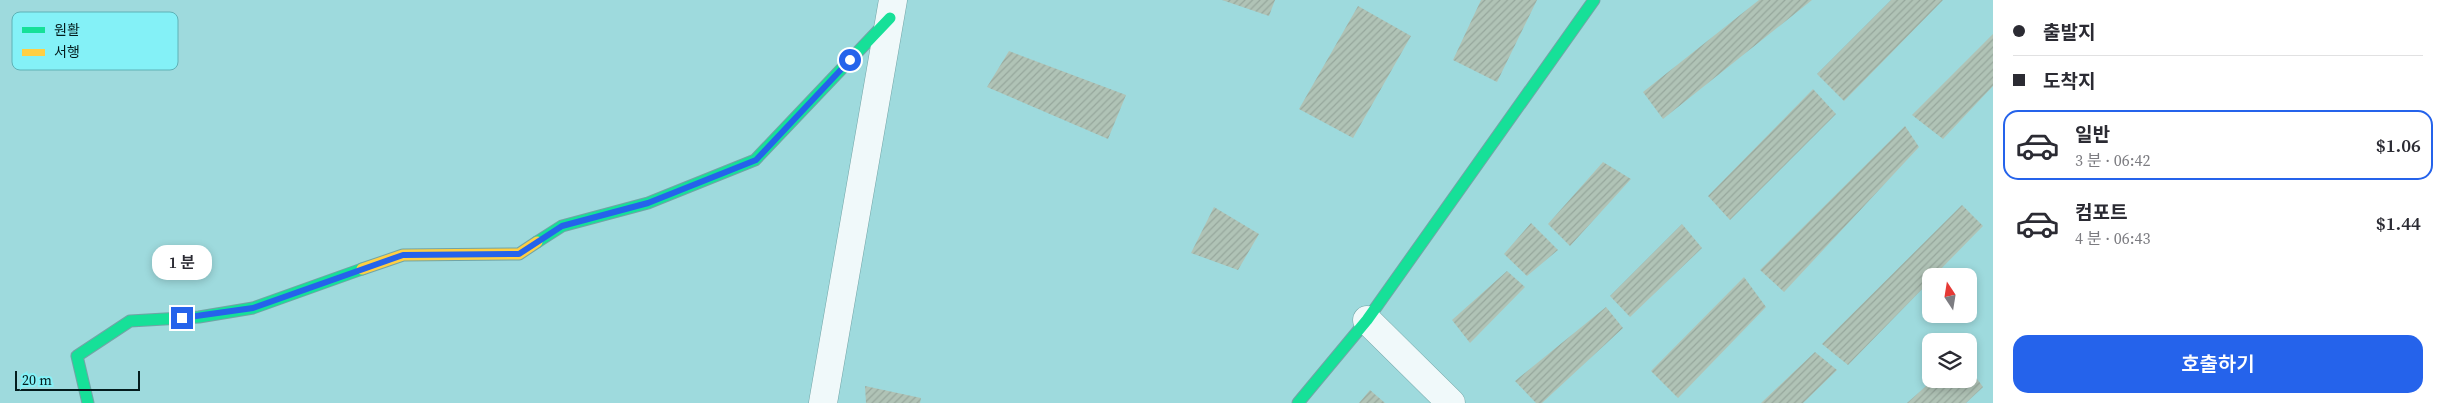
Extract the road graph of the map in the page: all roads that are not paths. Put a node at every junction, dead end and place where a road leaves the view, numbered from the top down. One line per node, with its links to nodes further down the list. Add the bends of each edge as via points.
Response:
1 (1594, 0): 3 (street)
2 (892, 9): 4 (street, via 756,160 648,203 562,226 519,254 403,255 253,308 199,317 130,321 77,356); 5 (street)
3 (1367, 320): 6 (street); 7 (street)
4 (88, 403)
5 (822, 403)
6 (1298, 403)
7 (1451, 403)

